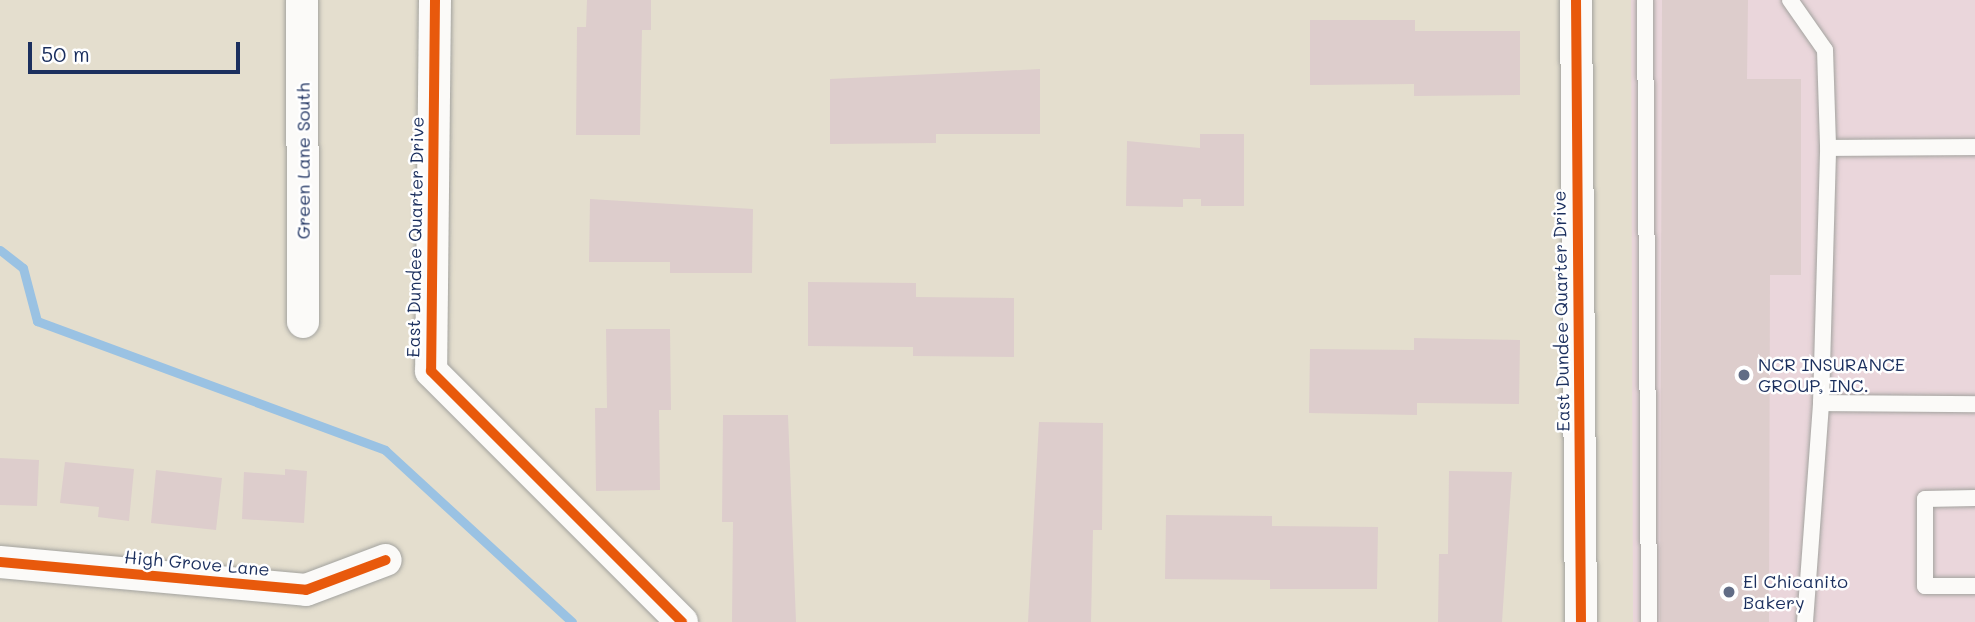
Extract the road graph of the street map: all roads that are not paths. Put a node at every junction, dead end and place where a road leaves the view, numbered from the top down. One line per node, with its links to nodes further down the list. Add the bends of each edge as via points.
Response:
1 (302, 0): 8 (street, Green Lane South)
2 (435, 0): 15 (street, East Dundee Quarter Drive, via 431,371)
3 (1576, 0): 16 (street, East Dundee Quarter Drive)
4 (1645, 0): 17 (lane)
5 (1790, 0): 7 (lane, via 1825,50)
6 (1975, 147): 7 (lane)
7 (1828, 148): 9 (lane)
8 (303, 322)
9 (1821, 402): 10 (lane); 18 (lane)
10 (1975, 404)
11 (1975, 498): 14 (lane, via 1925,499 1925,586)
12 (386, 560): 13 (street, High Grove Lane, via 306,590)
13 (0, 562)
14 (1975, 586)
15 (682, 622)
16 (1581, 622)
17 (1649, 622)
18 (1805, 622)

